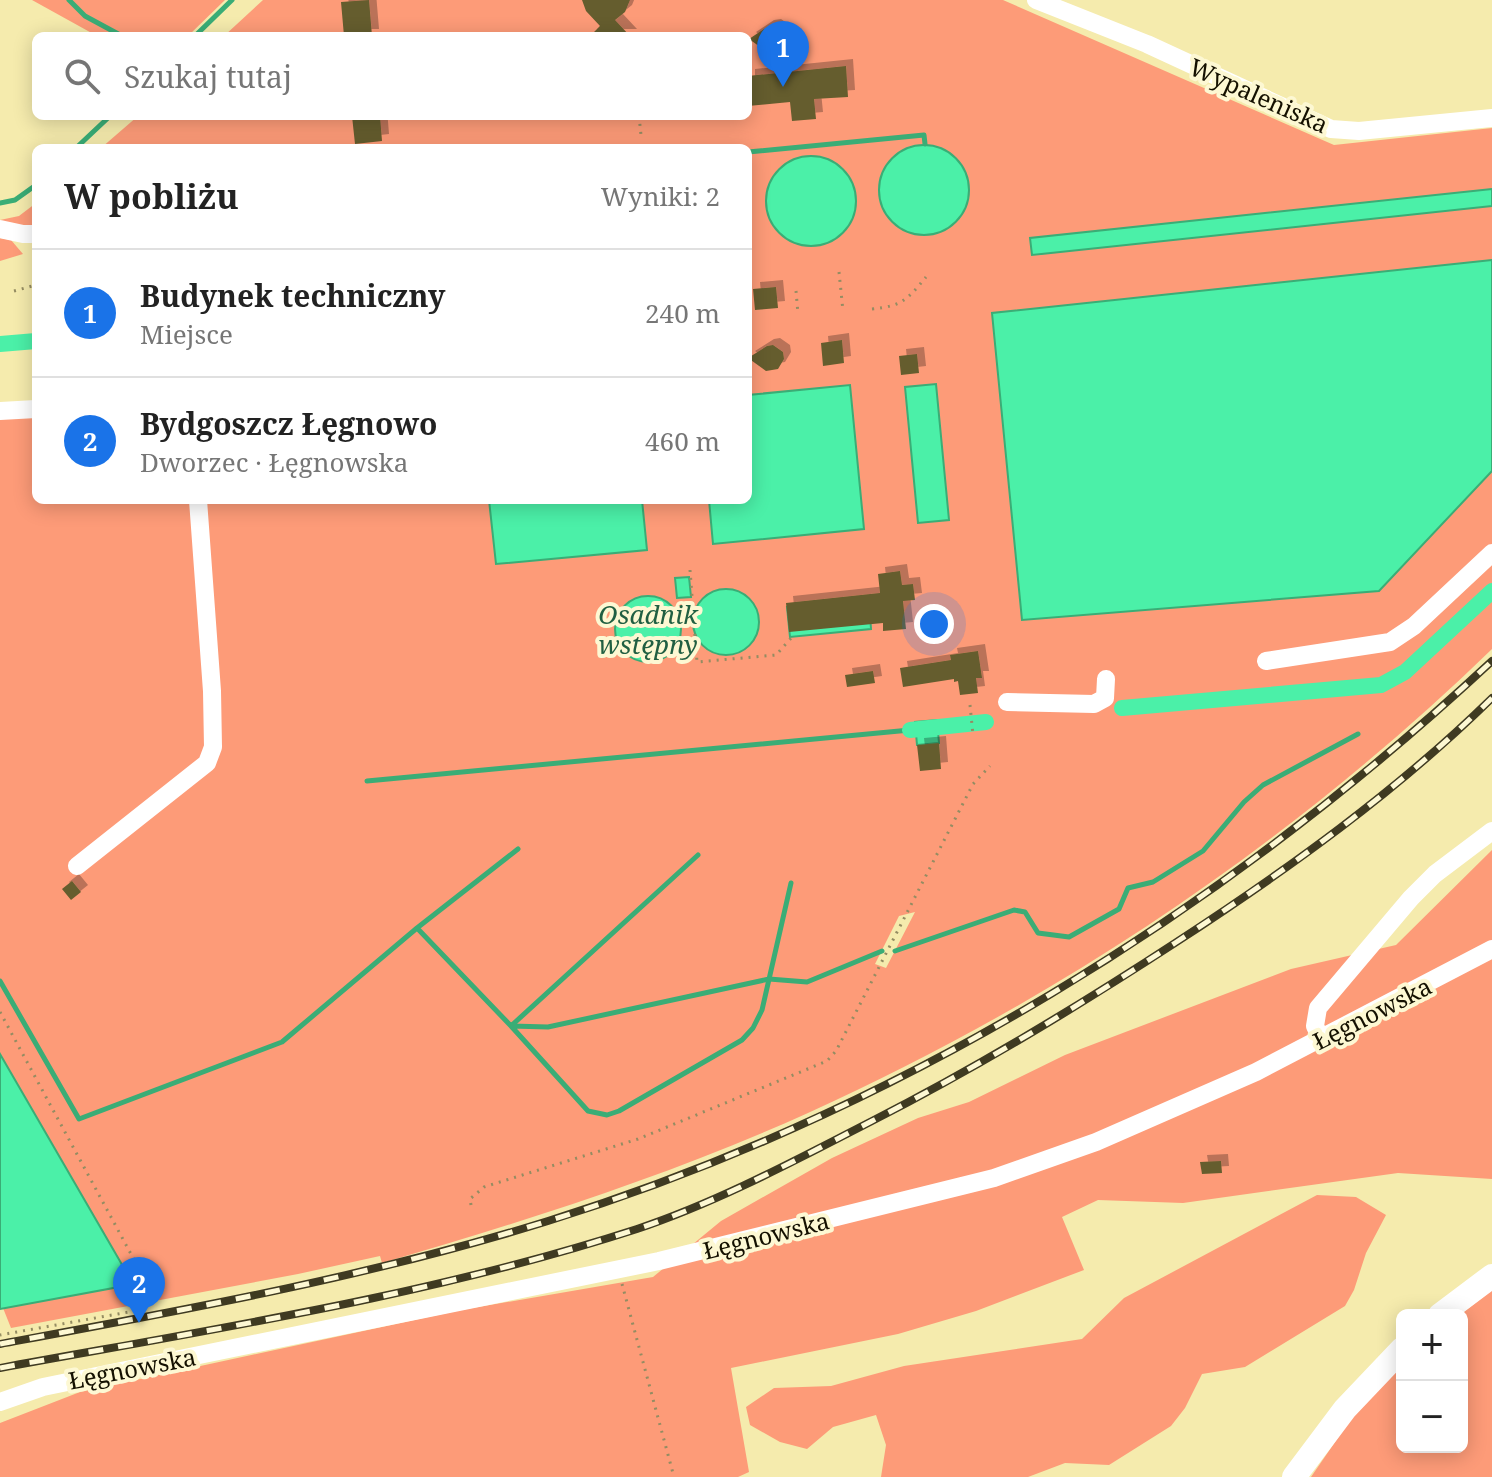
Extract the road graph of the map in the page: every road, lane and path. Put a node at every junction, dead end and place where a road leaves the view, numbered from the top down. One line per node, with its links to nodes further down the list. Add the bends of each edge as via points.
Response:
1 (1036, 0): 2 (street, Wypaleniska, via 1147,44 1331,129 1369,131)
2 (1492, 118)
3 (639, 120): 4 (path)
4 (641, 135)
5 (0, 229): 6 (street)
6 (32, 234)
7 (839, 272): 13 (path)
8 (926, 277): 12 (path, via 907,300)
9 (32, 286): 10 (path)
10 (14, 291)
11 (796, 291): 14 (path)
12 (872, 309)
13 (843, 311)
14 (798, 314)
15 (32, 409): 16 (street)
16 (0, 411)
17 (198, 504): 28 (street, via 213,747 207,763)
18 (1492, 553): 21 (street, via 1390,642)
19 (690, 570): 20 (path, via 697,662 776,655)
20 (792, 637)
21 (1266, 661)
22 (1106, 679): 23 (street, via 1105,698 1094,704)
23 (1007, 702)
24 (970, 705): 25 (path)
25 (973, 735)
26 (990, 766): 32 (path, via 973,784 888,954 827,1061 638,1139 484,1187 470,1199)
27 (1492, 831): 31 (street, via 1411,898 1318,1008 1315,1026)
28 (77, 866)
29 (1492, 949): 31 (street, Łęgnowska)
30 (0, 1012): 36 (path, via 151,1291 140,1310)
31 (1321, 1039): 33 (street, Łęgnowska, via 1111,1135 994,1178)
32 (471, 1205)
33 (618, 1270): 38 (street, Łęgnowska, via 43,1387); 39 (path)
34 (1492, 1276): 35 (main road)
35 (1448, 1309)
36 (0, 1335)
37 (1396, 1355): 40 (main road, via 1345,1409)
38 (0, 1402)
39 (674, 1477)
40 (1294, 1477)

